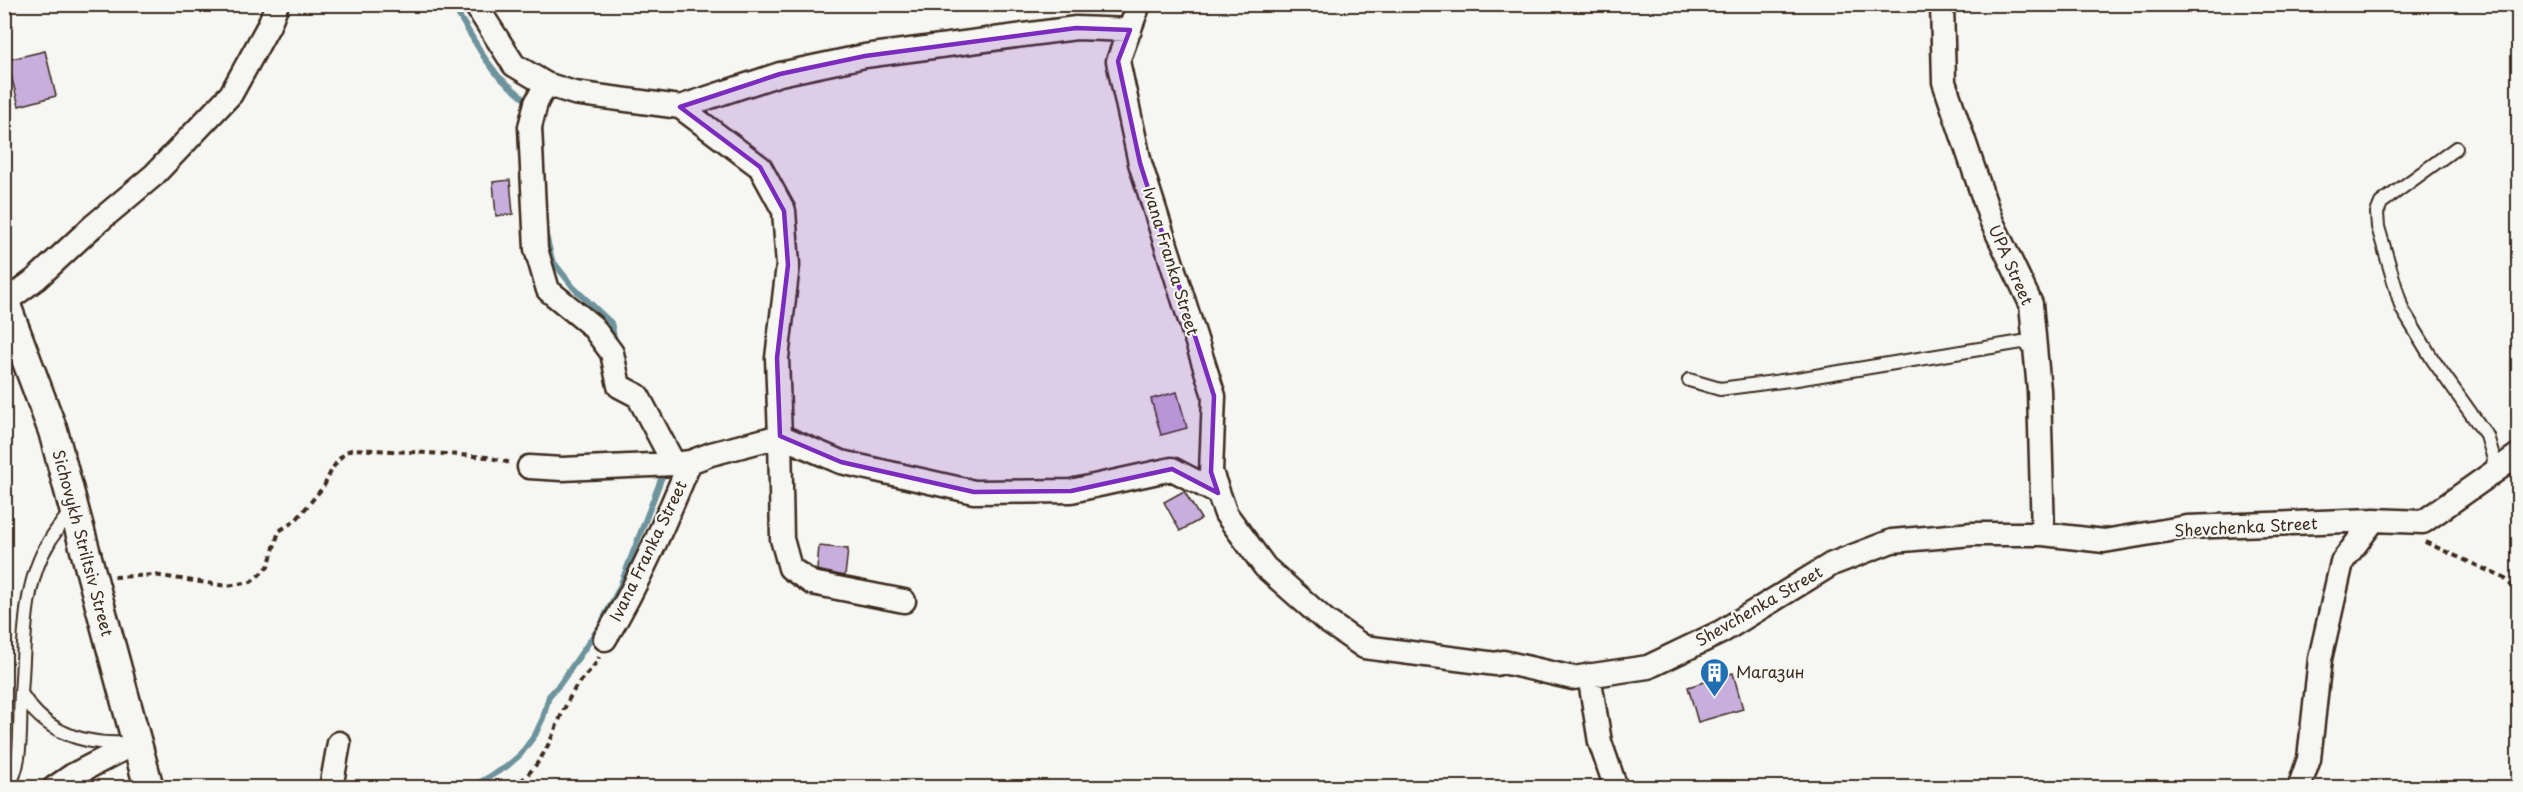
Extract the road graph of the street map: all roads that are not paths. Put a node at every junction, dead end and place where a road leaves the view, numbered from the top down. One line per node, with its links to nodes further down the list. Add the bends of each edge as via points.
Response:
1 (277, 4): 9 (street, Sichovykh Striltsiv Street, via 270,25 231,94 154,175 36,279)
2 (475, 4): 6 (street, via 514,65)
3 (1139, 4): 5 (street, Ivana Franka Street)
4 (1942, 4): 10 (street, UPA Street, via 1944,82 1991,220 2031,304)
5 (1130, 30): 7 (street, via 1076,28 865,56 780,74); 17 (street, Ivana Franka Street, via 1119,61 1140,163 1214,396 1211,472)
6 (546, 84): 7 (street, via 574,93); 14 (street, Ivana Franka Street, via 530,127 536,249 548,290 592,326 612,353 619,386 638,396)
7 (680, 107): 12 (street, via 760,167 784,211 788,265 777,358)
8 (2456, 148): 16 (lane, via 2381,203 2378,227 2402,309 2487,436 2494,459)
9 (5, 301): 18 (street, Sichovykh Striltsiv Street, via 53,430)
10 (2036, 350): 11 (lane, via 2022,342 1720,389); 20 (street, UPA Street)
11 (1689, 380)
12 (780, 436): 14 (street, Ivana Franka Street); 17 (street, via 841,462 974,492 1071,491 1172,469); 21 (street, via 782,539 790,568 812,583)
13 (2518, 455): 16 (street, Shevchenka Street)
14 (682, 463): 15 (street, via 562,470); 22 (street, Ivana Franka Street, via 669,513)
15 (529, 467)
16 (2492, 472): 19 (street, Shevchenka Street, via 2423,522)
17 (1218, 493): 23 (street, Ivana Franka Street, via 1226,514 1265,567 1325,620 1364,647 1503,662 1573,678)
18 (73, 509): 24 (lane, via 48,543 35,574 29,598); 25 (street, Sichovykh Striltsiv Street)
19 (2374, 520): 20 (street, Shevchenka Street, via 2187,527 2104,541); 32 (street, via 2342,562 2320,659 2309,759)
20 (2043, 534): 23 (street, Shevchenka Street, via 1972,534 1892,541 1832,564 1720,632 1648,667)
21 (904, 601)
22 (604, 639)
23 (1589, 675): 31 (street, via 1600,742)
24 (21, 693): 25 (lane, via 39,716 57,730 100,744); 27 (lane, via 19,754)
25 (135, 743): 28 (street); 29 (street, Sichovykh Striltsiv Street)
26 (339, 743): 30 (street)
27 (7, 788)
28 (54, 788)
29 (149, 788)
30 (331, 788)
31 (1616, 788)
32 (2299, 788)

